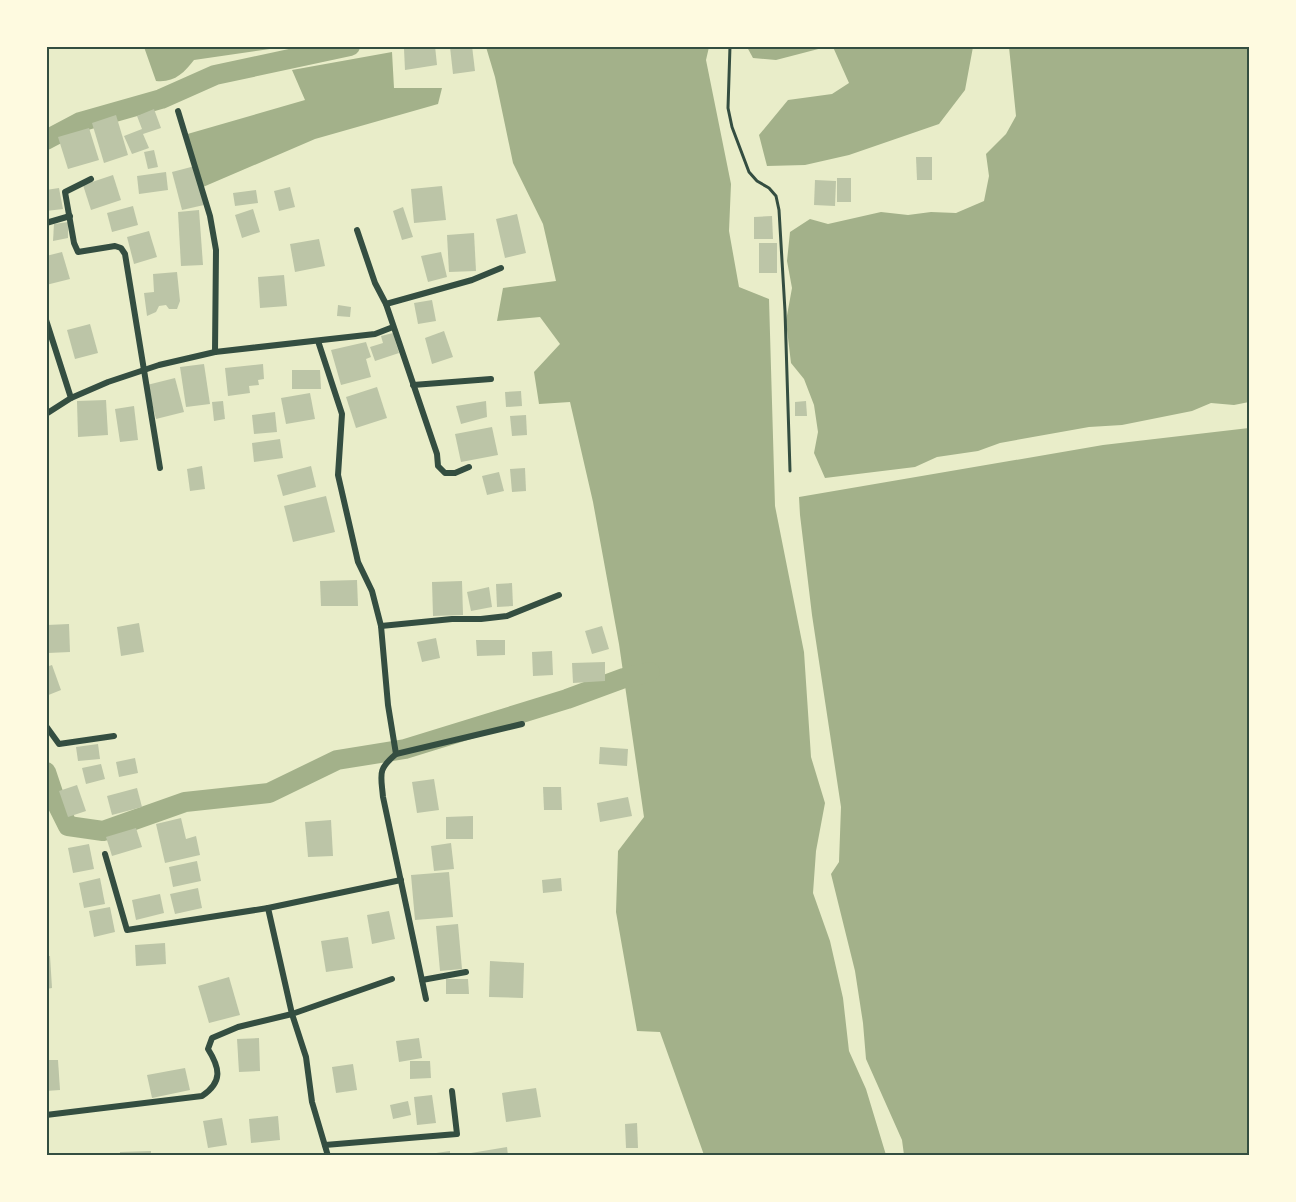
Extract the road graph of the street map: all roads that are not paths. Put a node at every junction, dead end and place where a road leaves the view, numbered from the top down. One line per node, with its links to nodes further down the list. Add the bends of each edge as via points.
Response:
1 (178, 111): 11 (street, via 210,216 216,250)
2 (91, 179): 3 (street, via 65,192)
3 (70, 216): 4 (street); 12 (street, via 78,252 115,246 125,254)
4 (46, 223)
5 (357, 230): 7 (street)
6 (501, 268): 7 (street)
7 (386, 304): 9 (street)
8 (46, 320): 15 (street)
9 (393, 327): 10 (street, via 375,334); 14 (street)
10 (318, 341): 11 (street); 20 (street, via 342,414 338,474 350,532)
11 (215, 352): 12 (street)
12 (143, 369): 15 (street); 17 (street)
13 (491, 380): 14 (street)
14 (413, 385): 18 (street, via 438,466 445,473)
15 (71, 398): 16 (street)
16 (46, 414)
17 (160, 468)
18 (469, 468)
19 (558, 595): 20 (street, via 507,616)
20 (381, 626): 24 (street)
21 (522, 724): 24 (street)
22 (46, 726): 23 (street, via 59,744)
23 (114, 736)
24 (396, 754): 26 (street, via 381,773)
25 (105, 854): 27 (street, via 127,930)
26 (401, 880): 27 (street); 30 (street)
27 (268, 908): 32 (street)
28 (466, 972): 30 (street)
29 (392, 979): 32 (street)
30 (422, 980): 31 (street)
31 (426, 999)
32 (292, 1014): 34 (street, via 238,1027 212,1038 208,1049 216,1062 217,1082 202,1096); 35 (street, via 306,1057 312,1102)
33 (452, 1091): 35 (street, via 457,1134)
34 (46, 1114)
35 (325, 1145): 36 (street)
36 (328, 1155)

